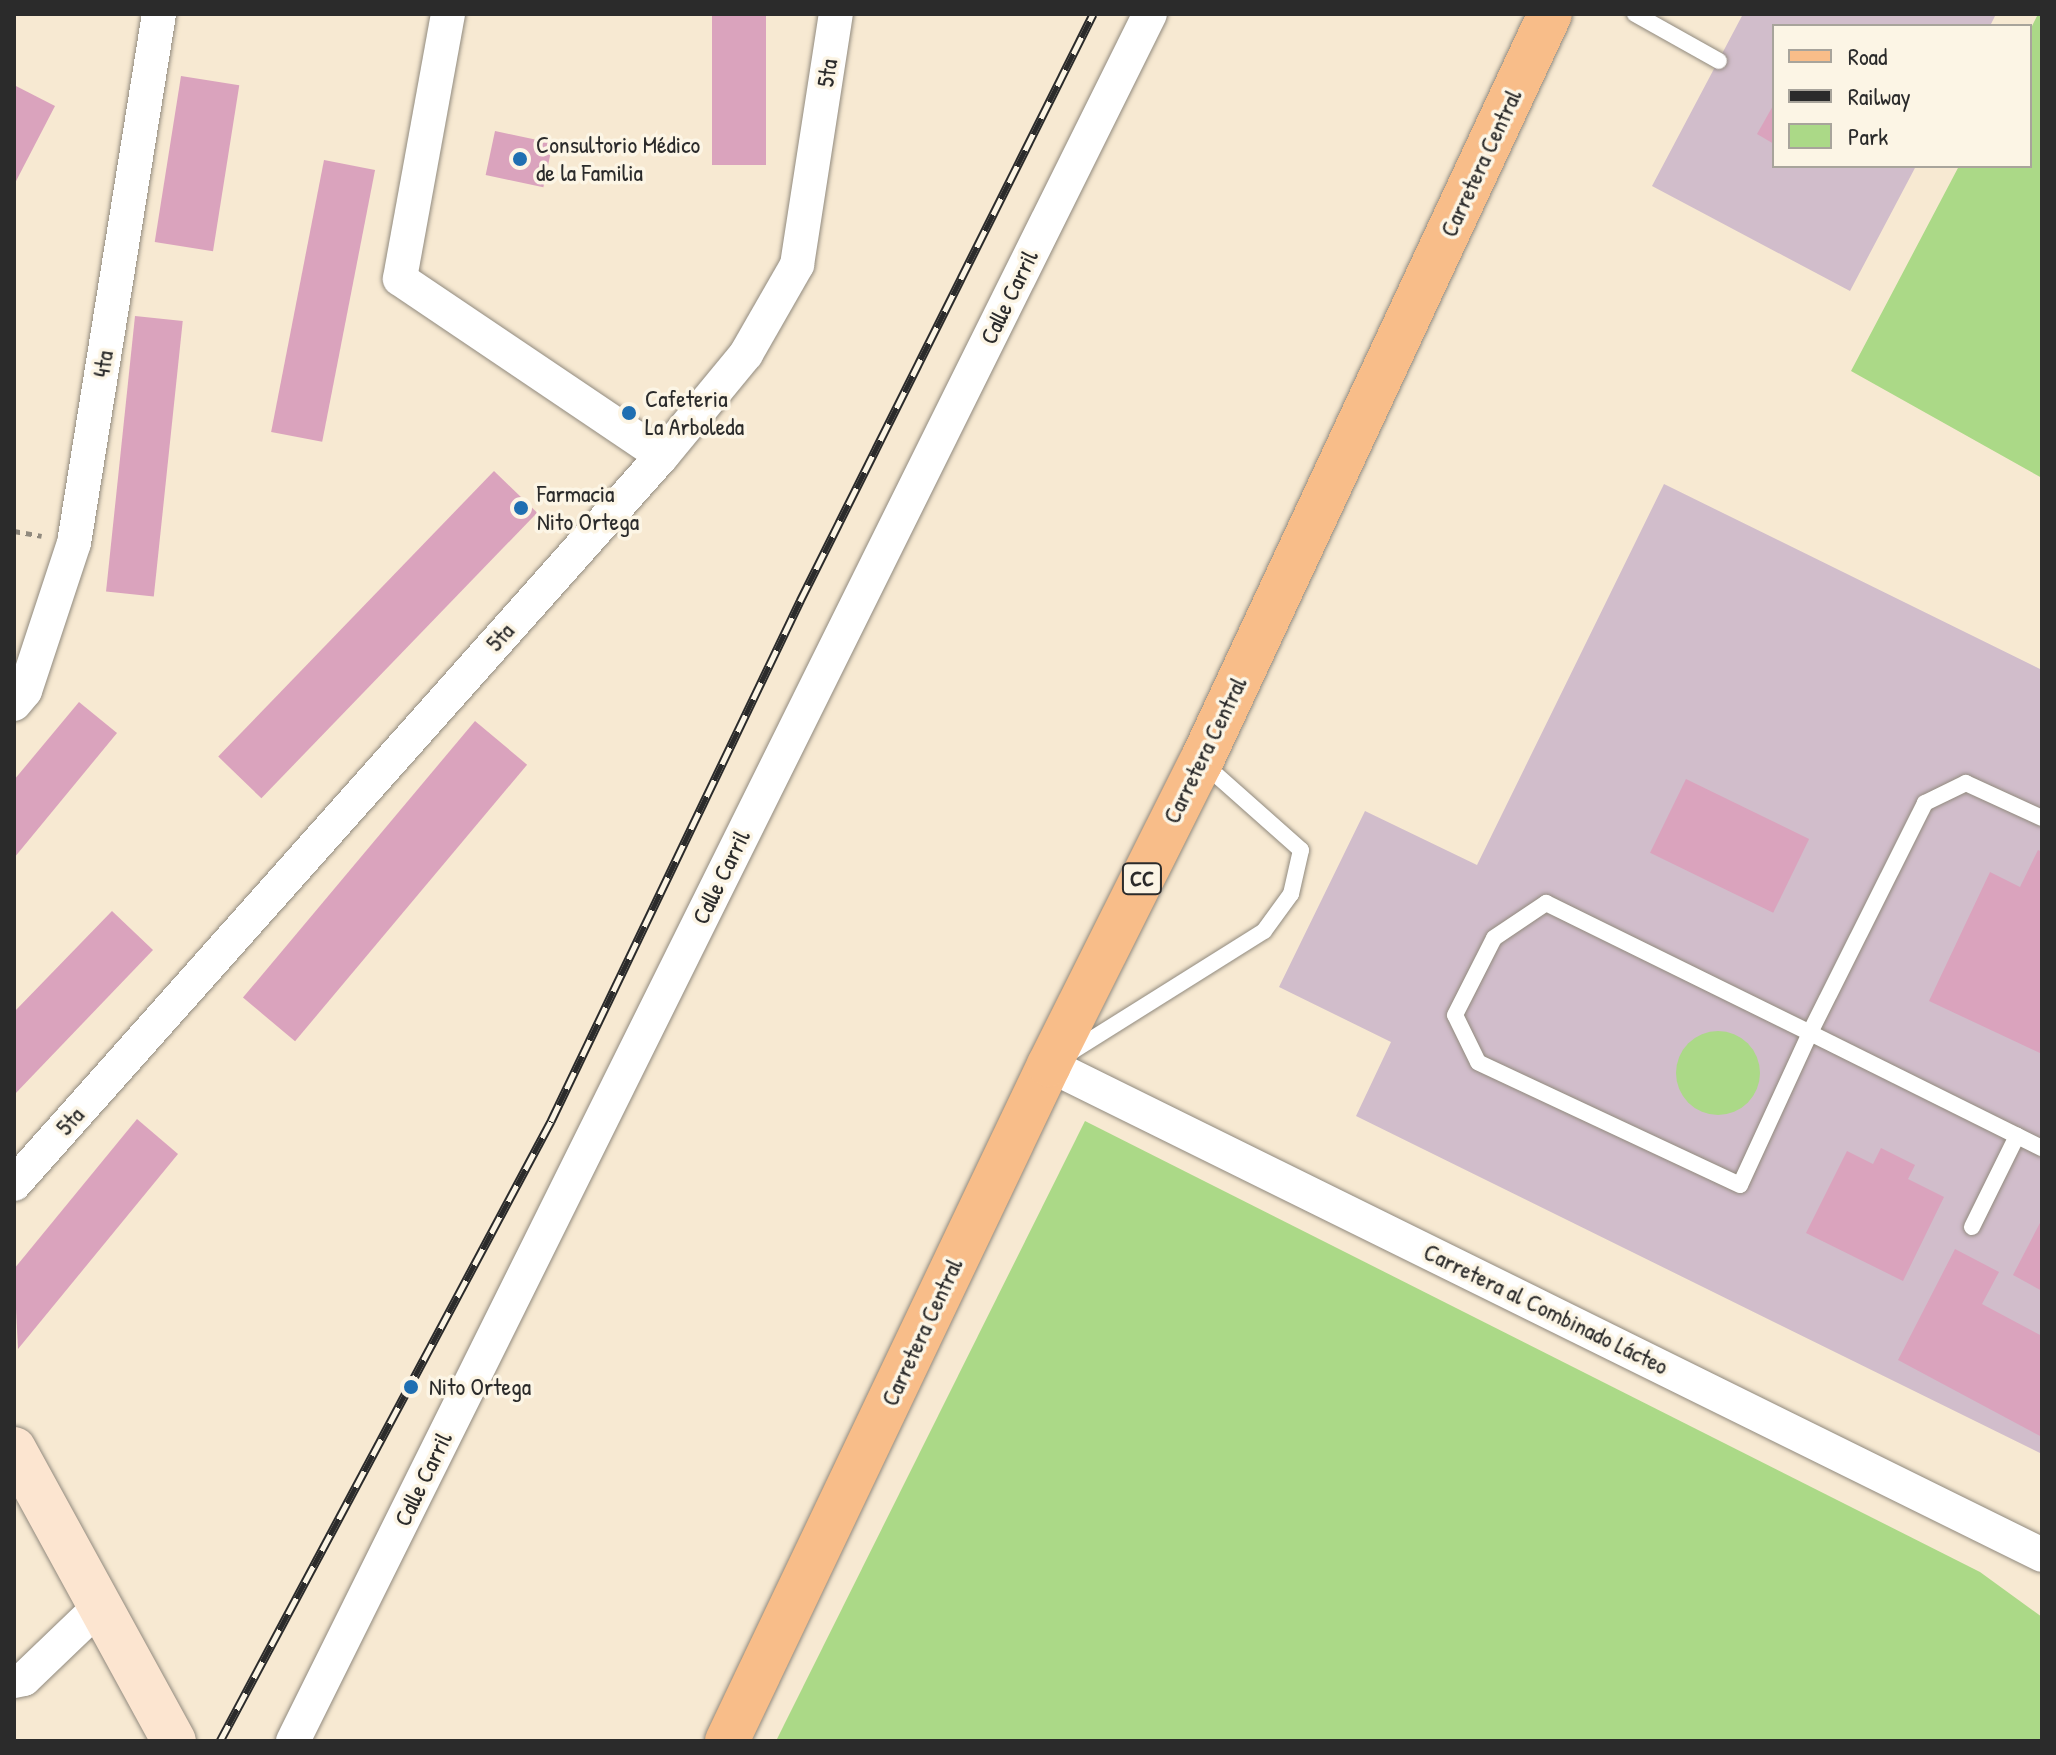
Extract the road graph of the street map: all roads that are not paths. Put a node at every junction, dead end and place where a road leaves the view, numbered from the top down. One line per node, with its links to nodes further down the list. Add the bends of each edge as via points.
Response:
1 (159, 14): 9 (street, 4ta, via 74,543 25,691)
2 (448, 14): 8 (street, via 400,279)
3 (836, 14): 8 (street, 5ta, via 797,265 746,354)
4 (1150, 14): 23 (street, Calle Carril)
5 (1550, 14): 10 (main road, Carretera Central / CC)
6 (1635, 14): 7 (lane)
7 (1719, 61)
8 (662, 456): 16 (street, 5ta)
9 (14, 704)
10 (1201, 762): 13 (main road, Carretera Central / CC); 13 (lane, via 1301,850 1291,894 1264,931)
11 (2042, 818): 12 (lane, via 1966,783 1925,803)
12 (1810, 1033): 12 (lane, via 1546,903 1494,938 1455,1015 1478,1062 1740,1185); 14 (lane)
13 (1049, 1065): 19 (street, Carretera al Combinado Lácteo); 24 (main road, Carretera Central / CC)
14 (2017, 1136): 15 (lane); 17 (lane)
15 (2042, 1148)
16 (14, 1184)
17 (1972, 1227)
18 (14, 1449): 20 (street)
19 (2042, 1555)
20 (99, 1607): 21 (street, via 24,1679); 22 (street)
21 (14, 1681)
22 (174, 1741)
23 (293, 1741)
24 (727, 1741)

